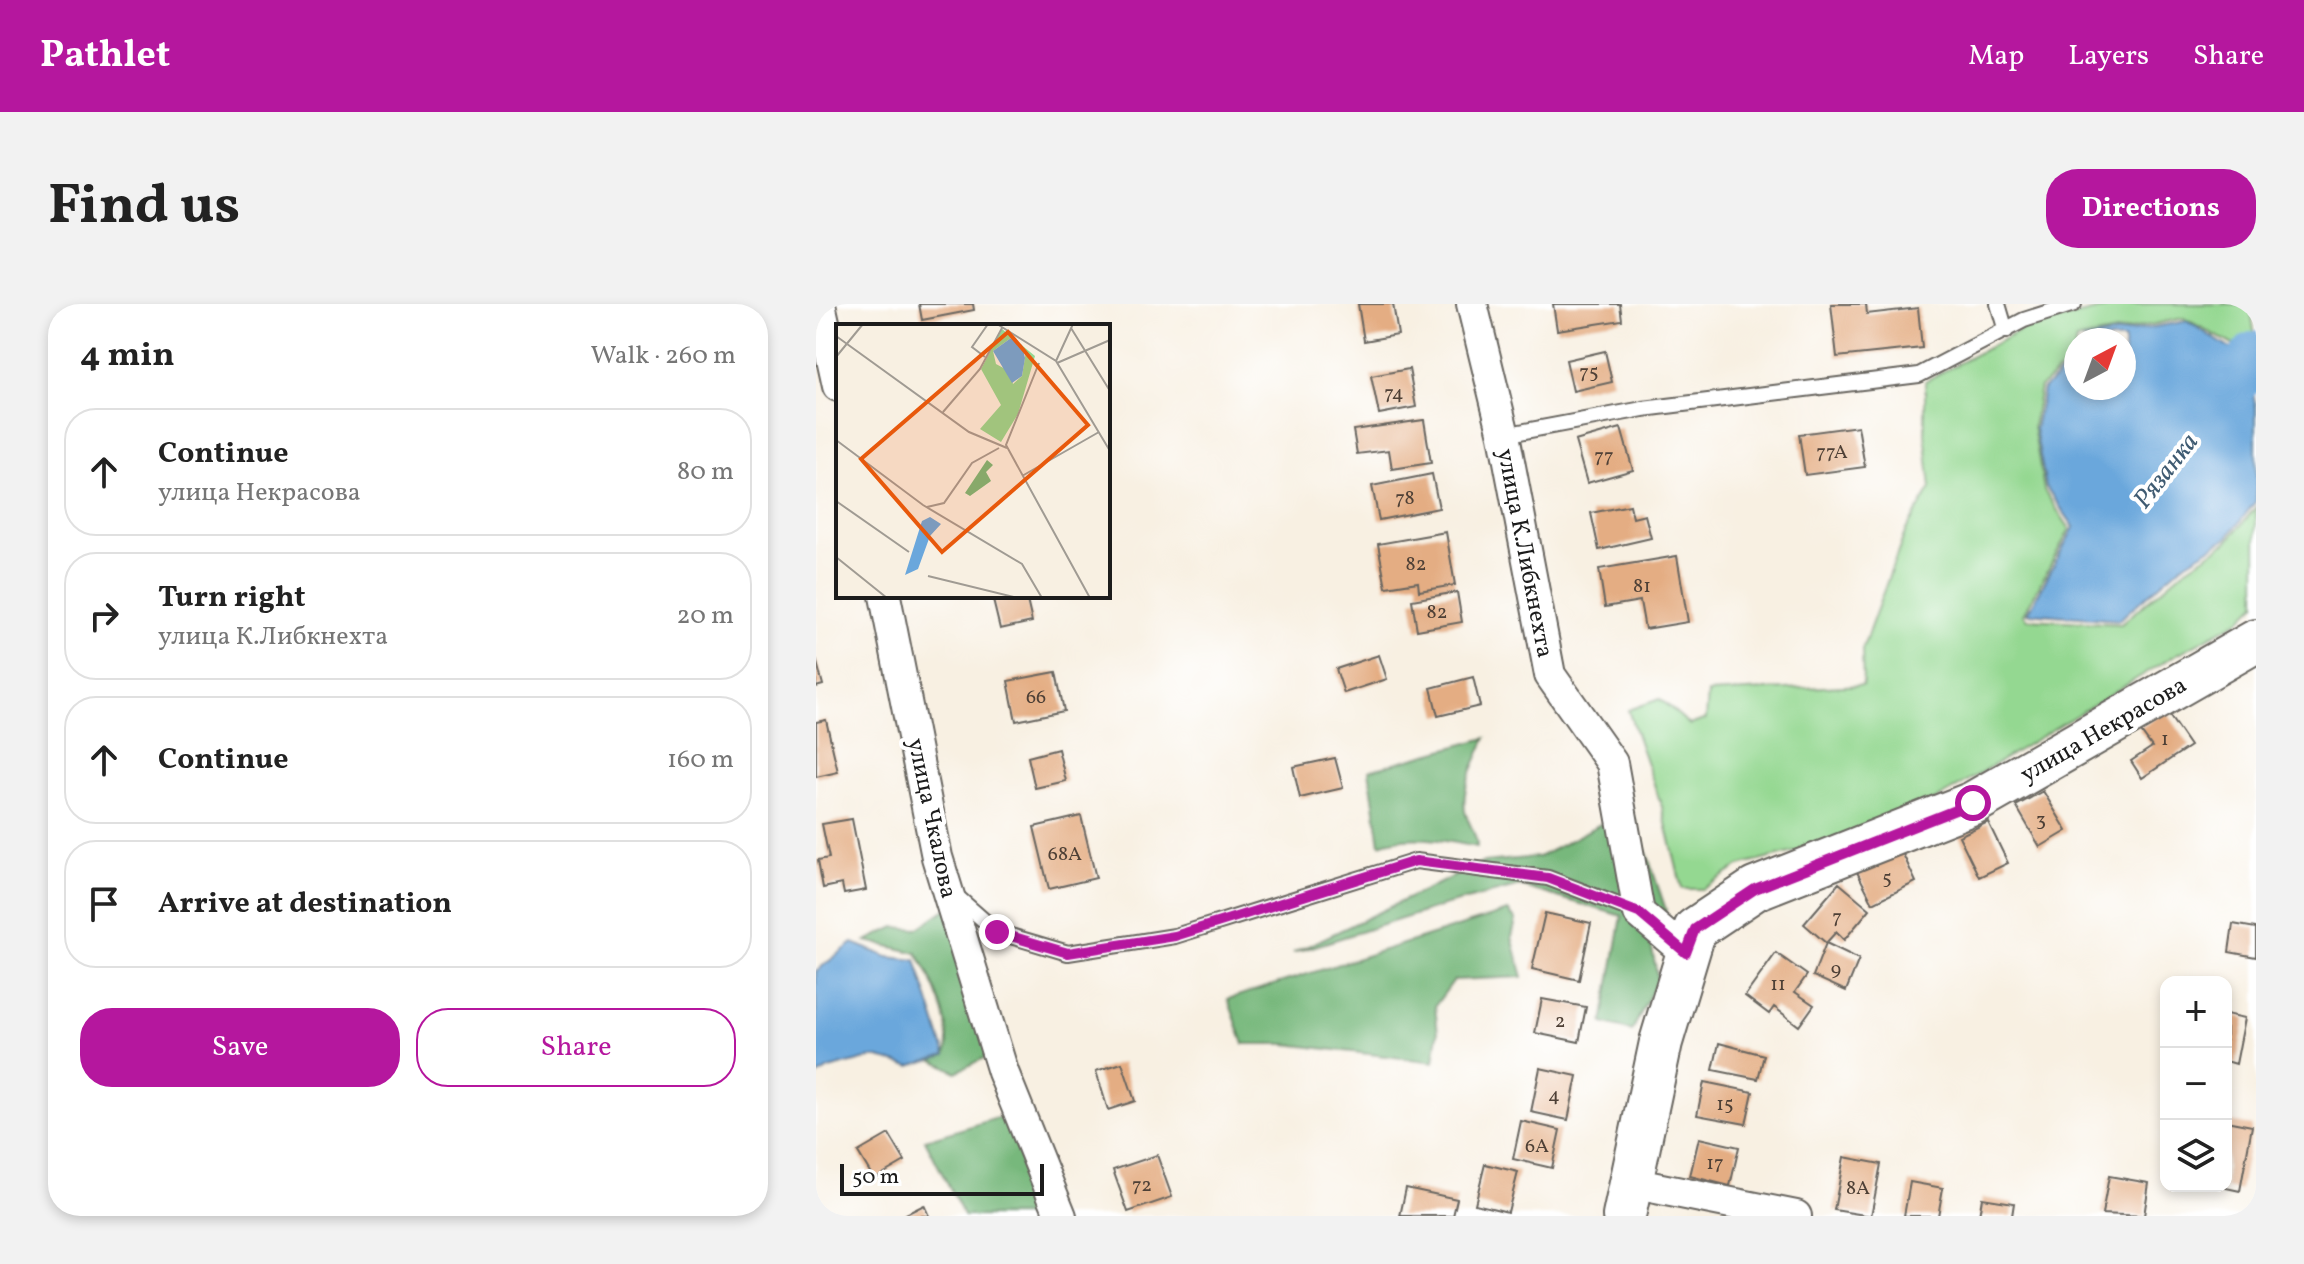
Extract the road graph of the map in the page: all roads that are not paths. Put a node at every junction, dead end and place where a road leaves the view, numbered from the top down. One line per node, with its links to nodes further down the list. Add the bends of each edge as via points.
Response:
1 (820, 304): 6 (street)
2 (1472, 304): 7 (street, улица К.Либкнехта)
3 (1998, 304): 5 (lane)
4 (2074, 304): 5 (lane)
5 (2006, 331): 7 (lane, via 1919,375 1643,409)
6 (836, 377)
7 (1504, 435): 11 (street, улица К.Либкнехта, via 1550,675 1612,763)
8 (885, 598): 10 (street, улица Чкалова)
9 (2256, 641): 12 (street, улица Некрасова, via 1973,803 1755,889 1695,929)
10 (946, 887): 11 (lane, via 997,932 1068,953 1175,936 1416,861 1548,878); 14 (street, улица Чкалова, via 1003,1072)
11 (1639, 913): 12 (street)
12 (1686, 953): 13 (street, улица Некрасова)
13 (1628, 1199): 15 (street)
14 (1061, 1216)
15 (1796, 1216)

